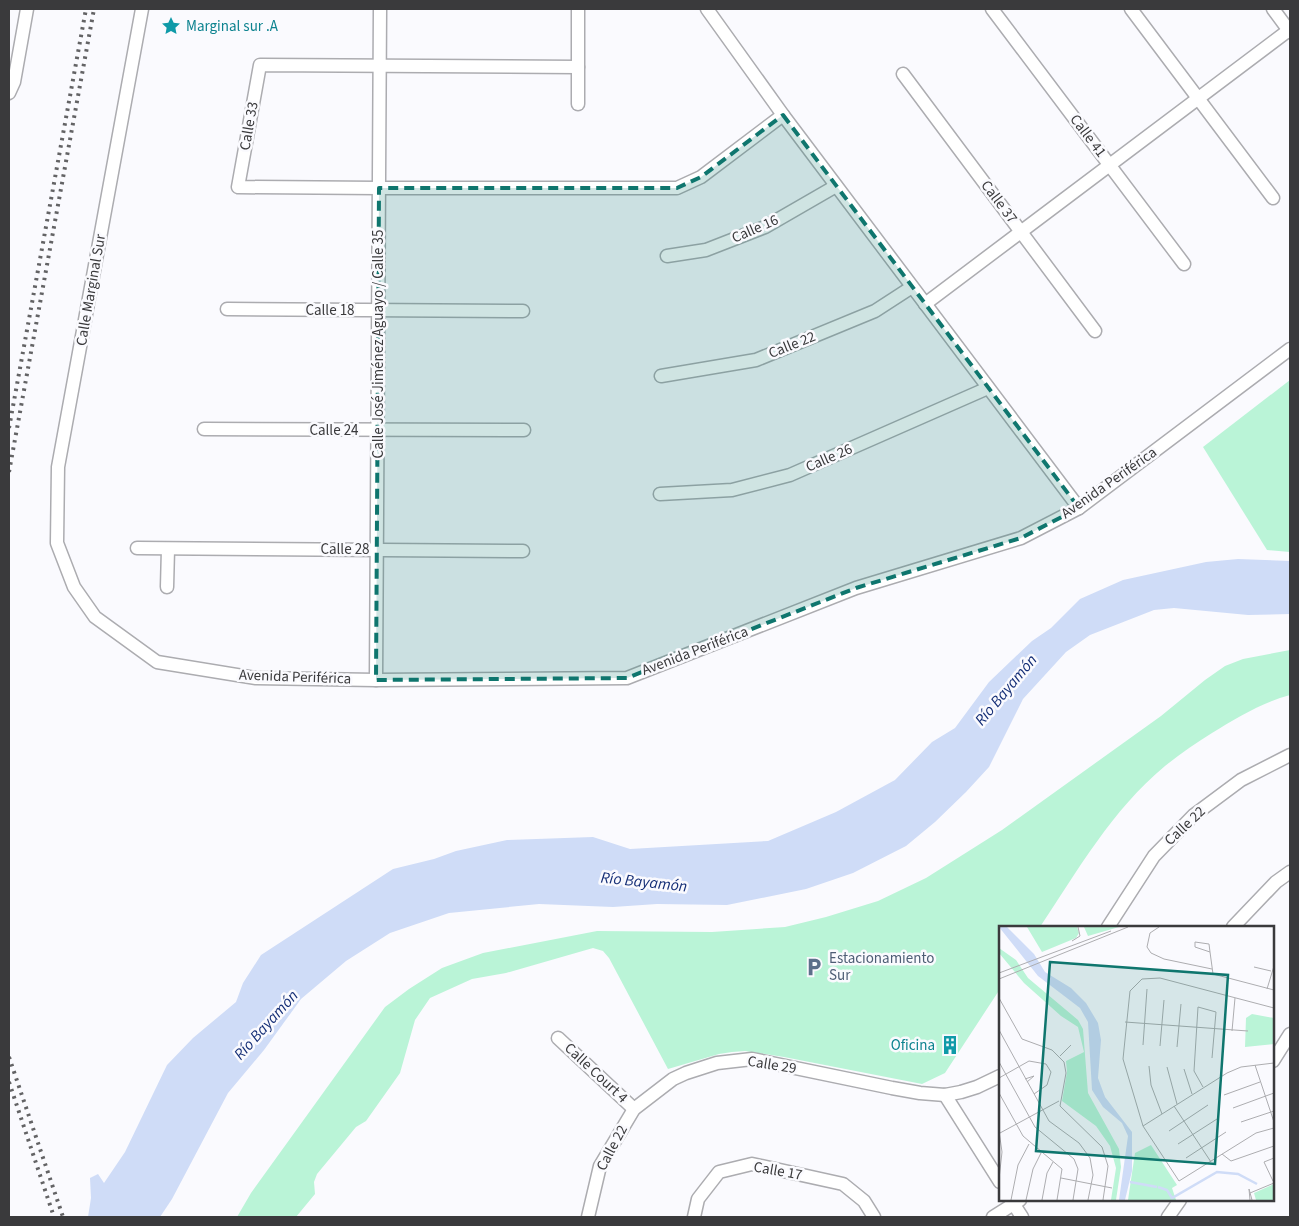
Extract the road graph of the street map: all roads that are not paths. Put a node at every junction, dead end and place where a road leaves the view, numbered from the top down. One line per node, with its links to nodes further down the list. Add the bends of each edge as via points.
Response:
1 (27, 9): 13 (street, via 14,82)
2 (142, 9): 42 (street, Calle Marginal Sur, via 58,467 57,544)
3 (380, 9): 10 (street, Calle José Jiménez Aguayo / Calle 35)
4 (707, 9): 16 (street)
5 (992, 9): 17 (street, Calle 41)
6 (1131, 9): 14 (street)
7 (1273, 9): 9 (street)
8 (578, 10): 11 (street)
9 (1290, 31): 14 (street)
10 (380, 66): 11 (street); 19 (street, Calle José Jiménez Aguayo / Calle 35); 19 (street, Calle 33, via 260,66 238,187)
11 (578, 67): 15 (street)
12 (902, 74): 21 (street, Calle 37)
13 (9, 93)
14 (1199, 99): 17 (street); 20 (street)
15 (578, 104)
16 (783, 115): 18 (street); 19 (street, via 701,177 678,188)
17 (1110, 165): 21 (street); 23 (street, Calle 41)
18 (836, 186): 22 (street, Calle 16, via 765,227 706,250); 24 (street)
19 (379, 188): 27 (street, Calle José Jiménez Aguayo / Calle 35)
20 (1273, 198)
21 (1022, 232): 25 (street); 29 (street, Calle 37)
22 (667, 256)
23 (1184, 264)
24 (912, 287): 25 (street); 31 (street, Calle 22, via 875,310 756,360)
25 (925, 304): 32 (street)
26 (227, 309): 27 (street, Calle 18)
27 (378, 310): 28 (street, Calle 18); 34 (street, Calle José Jiménez Aguayo / Calle 35)
28 (523, 311)
29 (1095, 331)
30 (1290, 349): 37 (street, Avenida Periférica)
31 (661, 376)
32 (988, 388): 36 (street, Calle 26, via 790,475 732,490); 37 (street)
33 (204, 429): 34 (street, Calle 24)
34 (378, 430): 35 (street, Calle 24); 40 (street, Calle José Jiménez Aguayo / Calle 35)
35 (524, 430)
36 (660, 494)
37 (1079, 508): 44 (street, Avenida Periférica, via 1021,538 856,588 627,678)
38 (137, 548): 39 (street, Calle 28)
39 (168, 548): 40 (street, Calle 28); 43 (street)
40 (377, 550): 41 (street, Calle 28); 44 (street, Calle José Jiménez Aguayo / Calle 35)
41 (523, 551)
42 (67, 570): 44 (street, Avenida Periférica, via 74,587 95,617 157,662 256,678)
43 (167, 587)
44 (376, 680)
45 (1290, 755): 47 (street, Calle 22, via 1240,780 1194,815 1154,856)
46 (1290, 872): 48 (street, via 1276,882)
47 (1109, 926)
48 (1234, 926)
49 (1290, 1034): 51 (street)
50 (558, 1038): 54 (street, Calle Court 4)
51 (1274, 1059)
52 (999, 1076): 53 (street, via 977,1087)
53 (945, 1095): 54 (street, Calle 29, via 892,1088 752,1059 716,1063 686,1073); 55 (street)
54 (634, 1109): 58 (street, Calle 22, via 600,1166)
55 (999, 1180)
56 (1015, 1201): 61 (street); 62 (street)
57 (1179, 1201): 63 (street)
58 (588, 1217)
59 (694, 1217): 60 (street, Calle 17, via 698,1199 719,1172 752,1164 843,1184 864,1201)
60 (874, 1217)
61 (993, 1217)
62 (1022, 1217)
63 (1168, 1217)

